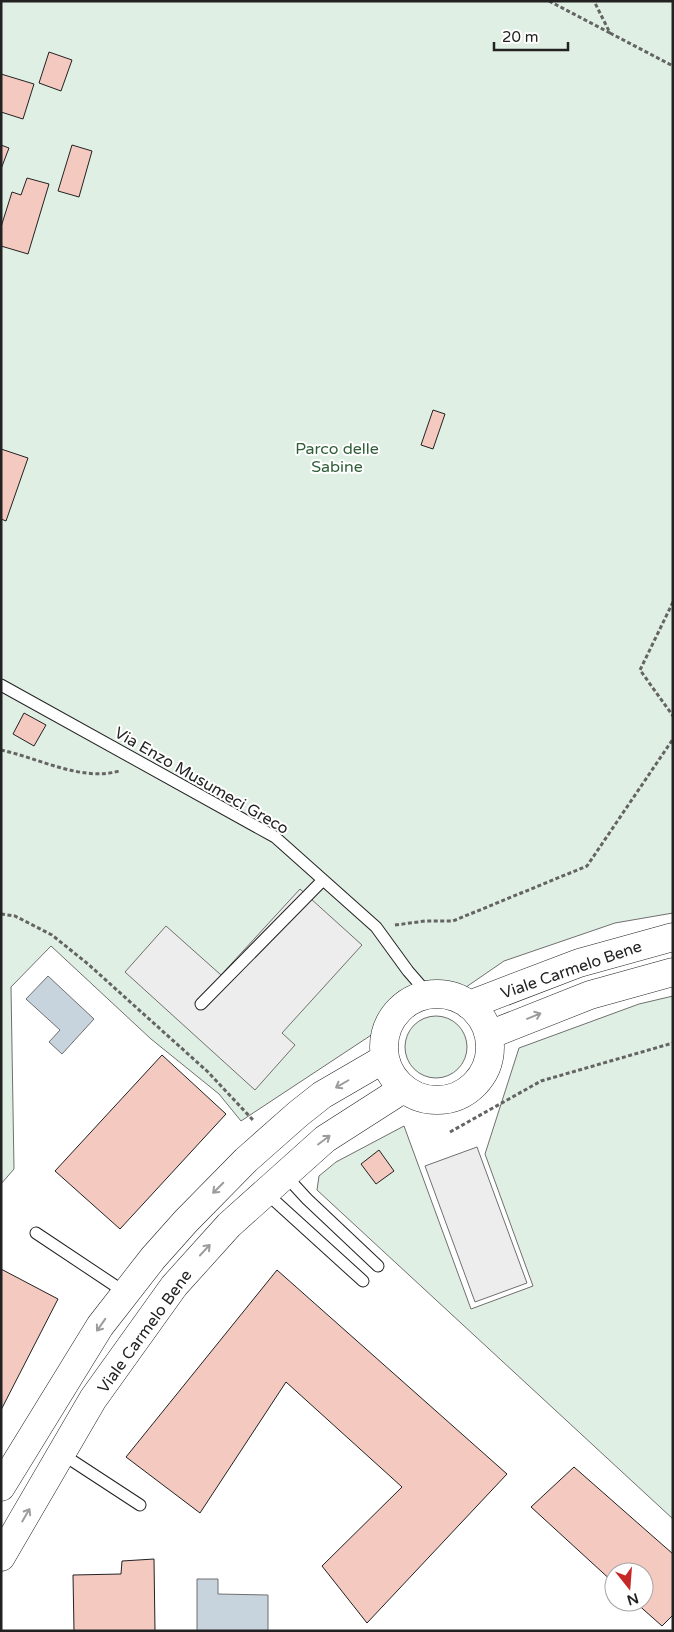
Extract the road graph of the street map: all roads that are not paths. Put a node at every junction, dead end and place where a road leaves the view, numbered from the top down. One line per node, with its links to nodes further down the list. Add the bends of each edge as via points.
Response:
1 (1, 685): 2 (lane, Via Enzo Musumeci Greco, via 274,837)
2 (323, 880): 5 (lane, Via Enzo Musumeci Greco, via 376,927); 6 (lane)
3 (673, 937): 7 (street, Viale Carmelo Bene, via 594,958)
4 (673, 972): 8 (street, Viale Carmelo Bene, one-way to 4, via 597,992)
5 (428, 994): 7 (street, via 453,996); 9 (street, via 397,1010 388,1024 383,1042)
6 (201, 1004)
7 (470, 1004): 8 (street, via 485,1023)
8 (489, 1035): 10 (street, via 487,1066 469,1090 451,1099 437,1101 419,1098)
9 (384, 1059): 10 (street, via 391,1076); 16 (street, one-way to 16, via 322,1095 270,1138 186,1220)
10 (403, 1090): 11 (street, Viale Carmelo Bene, one-way to 10, via 325,1139)
11 (284, 1174): 12 (street, Viale Carmelo Bene); 14 (lane)
12 (264, 1192): 15 (lane); 17 (street, Viale Carmelo Bene, one-way to 12, via 93,1399 174,1286)
13 (36, 1233): 16 (lane)
14 (378, 1266)
15 (363, 1281)
16 (126, 1292): 18 (street, one-way to 18, via 100,1326)
17 (61, 1454): 19 (lane); 20 (street, Viale Carmelo Bene, one-way to 17)
18 (1, 1487)
19 (140, 1505)
20 (1, 1556)

